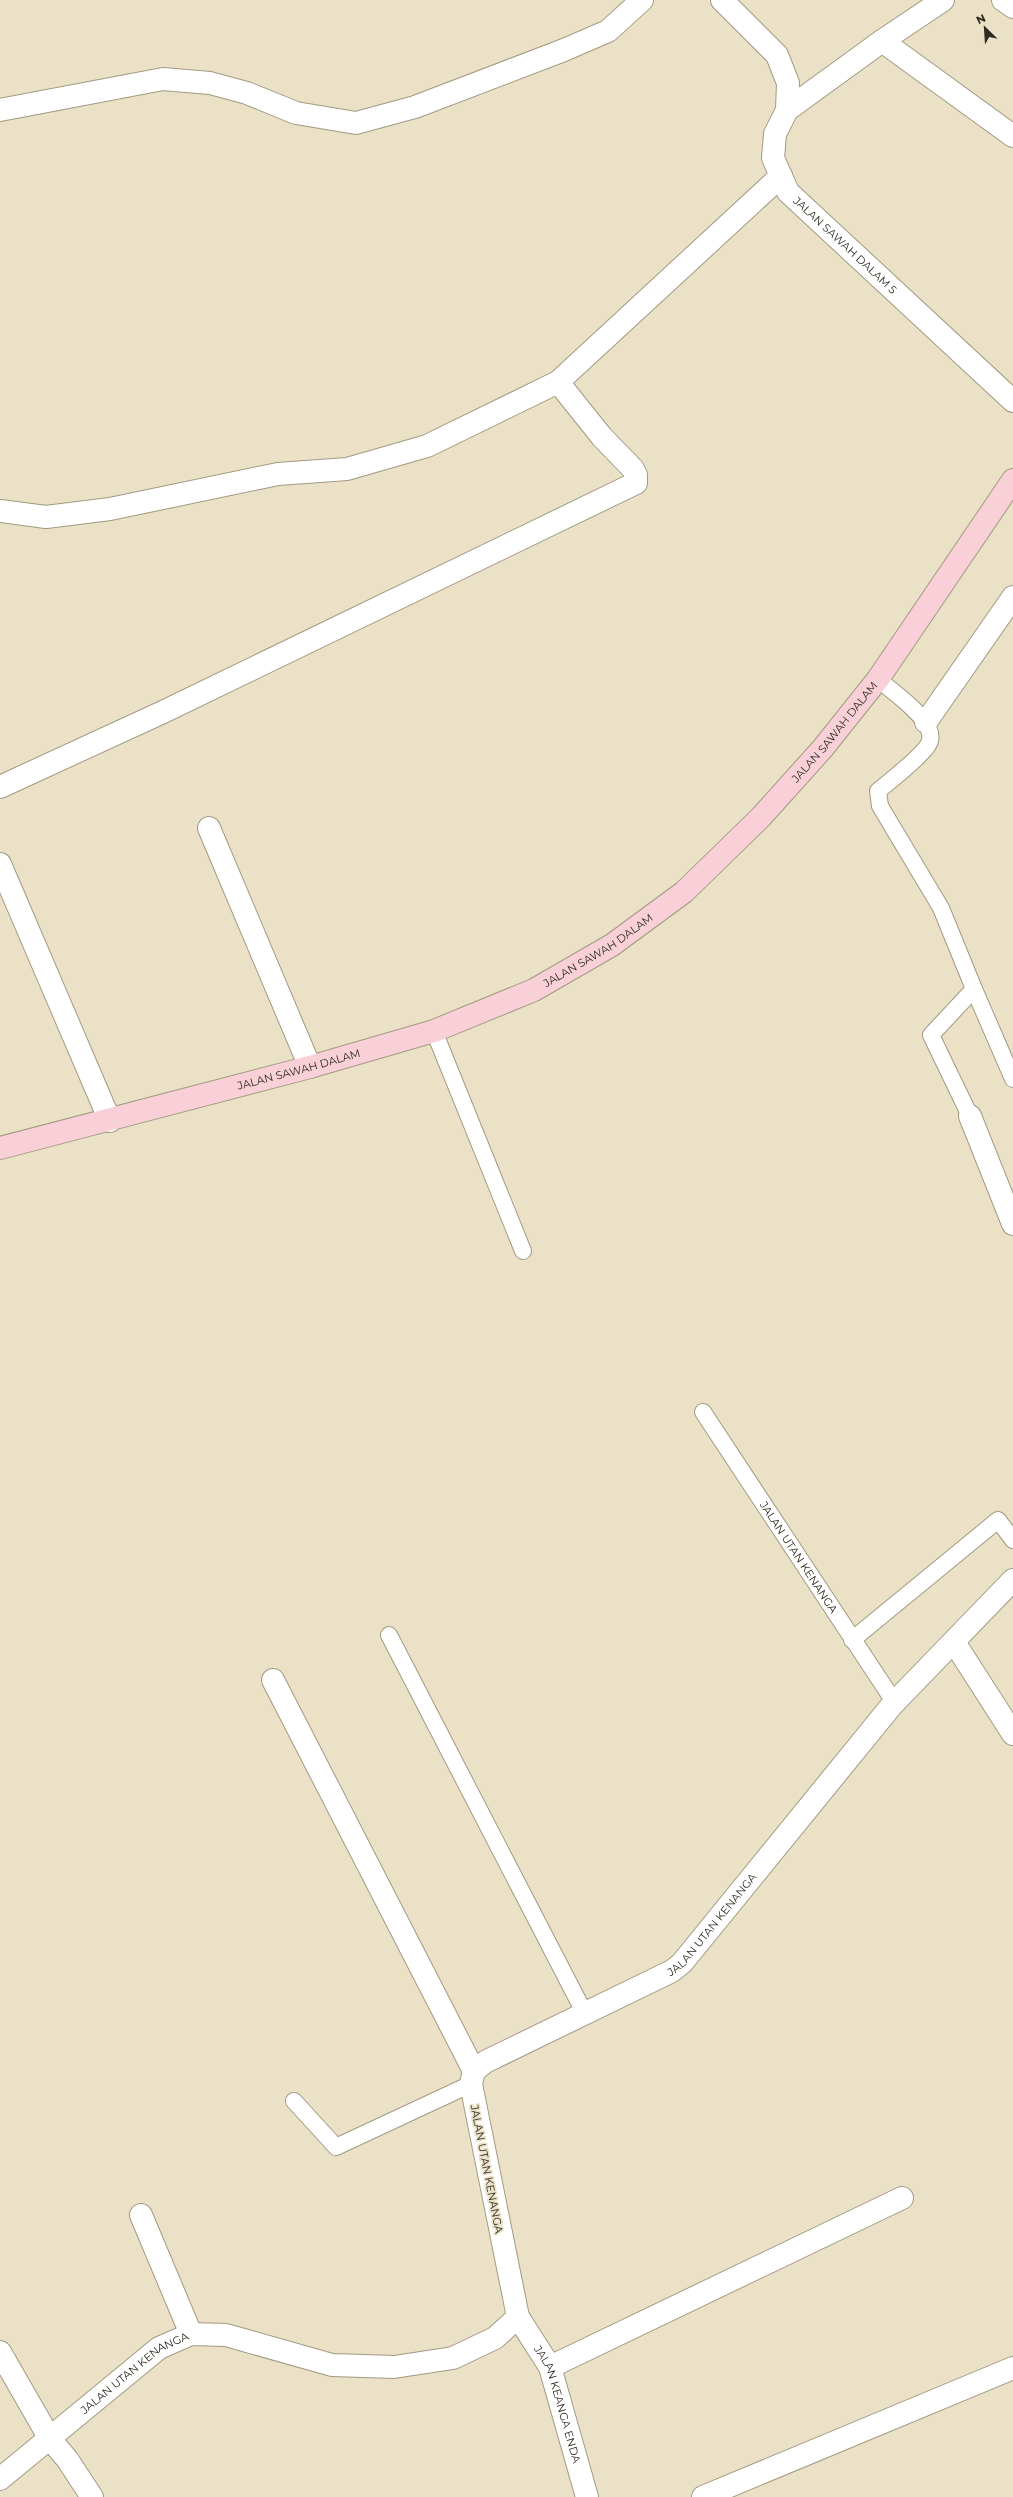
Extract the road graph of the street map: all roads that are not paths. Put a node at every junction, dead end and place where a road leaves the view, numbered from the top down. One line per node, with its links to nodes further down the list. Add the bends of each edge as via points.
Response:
1 (642, 0): 7 (street, via 608,31 564,50 415,106 356,123 296,113 247,93 210,83 163,79)
2 (722, 0): 8 (street, JALAN SAWAH DALAM 5, via 777,55 788,84)
3 (944, 0): 6 (street)
4 (1003, 0): 5 (street)
5 (1013, 6)
6 (882, 41): 8 (street); 9 (street)
7 (0, 110)
8 (787, 110): 10 (street, JALAN SAWAH DALAM 5, via 775,134 773,158)
9 (1013, 136)
10 (781, 176): 11 (street); 12 (street, JALAN SAWAH DALAM 5, via 788,192)
11 (558, 382): 14 (street, via 427,446 347,469 278,474 110,509 46,517); 18 (street, via 602,437 633,470 636,483 163,712)
12 (1013, 401)
13 (1013, 480): 16 (street, JALAN SAWAH DALAM)
14 (0, 511)
15 (1013, 597): 17 (street)
16 (886, 686): 17 (lane); 22 (street, JALAN SAWAH DALAM, via 823,748 761,817 684,892 612,945)
17 (921, 717): 21 (lane, via 931,733 929,745 878,791 880,806 941,908)
18 (0, 787)
19 (209, 828): 23 (street)
20 (0, 864): 26 (street)
21 (974, 989): 24 (lane); 25 (lane, via 931,1035)
22 (438, 1041): 23 (street, JALAN SAWAH DALAM); 29 (lane)
23 (310, 1068): 26 (street, JALAN SAWAH DALAM)
24 (1013, 1079)
25 (970, 1116): 28 (street)
26 (110, 1121): 27 (street, JALAN SAWAH DALAM)
27 (0, 1148)
28 (1013, 1224)
29 (523, 1251)
30 (703, 1412): 34 (lane, JALAN UTAN KENANGA)
31 (1013, 1540): 34 (lane, via 998,1520)
32 (1013, 1580): 35 (street, JALAN UTAN KENANGA)
33 (389, 1634): 39 (lane)
34 (852, 1640): 37 (lane, JALAN UTAN KENANGA)
35 (954, 1642): 37 (street, JALAN UTAN KENANGA); 38 (street)
36 (273, 1680): 40 (street)
37 (893, 1704): 39 (street, JALAN UTAN KENANGA, via 682,1963 672,1971)
38 (1013, 1734)
39 (585, 2014): 40 (street, JALAN UTAN KENANGA, via 485,2062)
40 (472, 2077): 41 (lane, via 336,2147); 44 (street, JALAN UTAN KENANGA)
41 (294, 2101)
42 (902, 2198): 47 (street)
43 (141, 2215): 45 (street)
44 (518, 2317): 45 (street, JALAN UTAN KENANGA, via 495,2338 453,2358 394,2367 332,2365 226,2335); 47 (street, JALAN KEANGA ENDA)
45 (191, 2334): 49 (street, JALAN UTAN KENANGA, via 159,2348)
46 (0, 2352): 49 (street)
47 (550, 2367): 52 (street, JALAN KEANGA ENDA)
48 (1013, 2368): 53 (street)
49 (50, 2439): 50 (street, JALAN UTAN KENANGA); 51 (street, via 68,2459)
50 (0, 2479)
51 (92, 2497)
52 (587, 2497)
53 (702, 2497)

